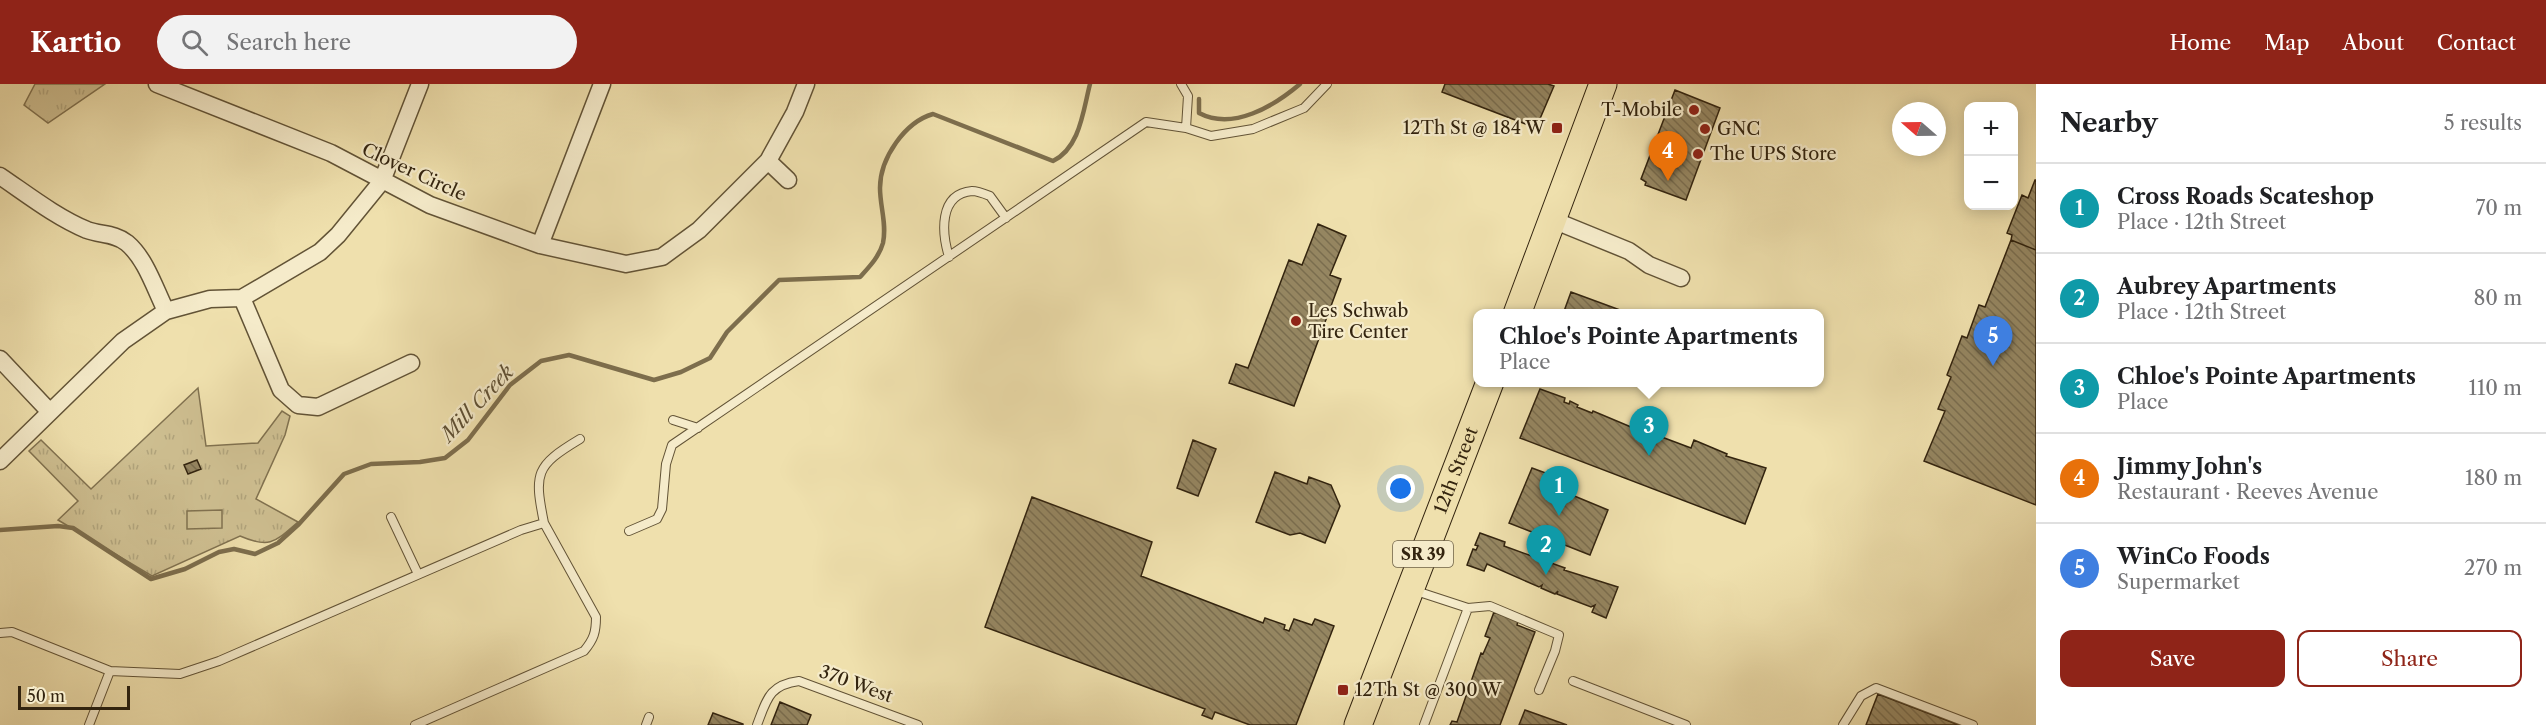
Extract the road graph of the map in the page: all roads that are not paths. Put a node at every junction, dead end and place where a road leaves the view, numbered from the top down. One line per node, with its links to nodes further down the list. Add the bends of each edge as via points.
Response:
1 (157, 84): 12 (street, Clover Circle, via 330,153)
2 (420, 84): 12 (street)
3 (602, 84): 15 (street)
4 (806, 84): 9 (street)
5 (1181, 84): 8 (lane, via 1188,96)
6 (1327, 84): 8 (lane, via 1304,108 1253,129 1211,136)
7 (1602, 86): 14 (main road)
8 (1186, 128): 13 (lane, via 1146,122)
9 (768, 161): 11 (street); 15 (street, Clover Circle, via 699,231 662,257 626,264)
10 (0, 177): 20 (street, via 89,231 126,242 138,255)
11 (788, 180)
12 (382, 181): 15 (street, Clover Circle, via 430,205); 18 (street, via 339,235 320,252)
13 (1006, 218): 16 (lane); 16 (lane, via 990,196 972,191 957,198 944,213 943,237)
14 (1553, 220): 17 (street, via 1629,250); 19 (main road)
15 (540, 245)
16 (949, 257): 26 (lane)
17 (1681, 278)
18 (242, 298): 20 (street, via 210,299); 22 (street, via 281,390 298,405 318,407)
19 (1519, 309)
20 (166, 311): 24 (street, via 123,341)
21 (0, 359): 24 (street)
22 (411, 363)
23 (1488, 387): 33 (main road, 12th Street / SR 39)
24 (50, 411): 28 (street)
25 (673, 420): 26 (lane)
26 (698, 428): 31 (lane, via 672,445 657,519)
27 (580, 440): 30 (lane, via 554,455 541,471 537,487)
28 (0, 461)
29 (391, 517): 32 (lane)
30 (544, 523): 32 (lane); 40 (lane, via 596,617 593,641 584,651)
31 (629, 531)
32 (418, 574): 36 (lane, via 219,661 180,674)
33 (1410, 589): 34 (lane); 43 (main road, 12th Street / SR 39)
34 (1468, 608): 38 (lane, via 1490,606 1559,635); 44 (lane)
35 (0, 633): 36 (lane, via 12,632)
36 (110, 671): 39 (lane)
37 (1574, 681): 45 (lane)
38 (1539, 690)
39 (89, 725)
40 (415, 725)
41 (757, 725): 42 (lane, 370 West, via 767,698 781,684 799,681)
42 (918, 725)
43 (1358, 725)
44 (1424, 725)
45 (1686, 725)
46 (1843, 725): 47 (lane, via 1861,696 1876,688)
47 (1973, 725)

